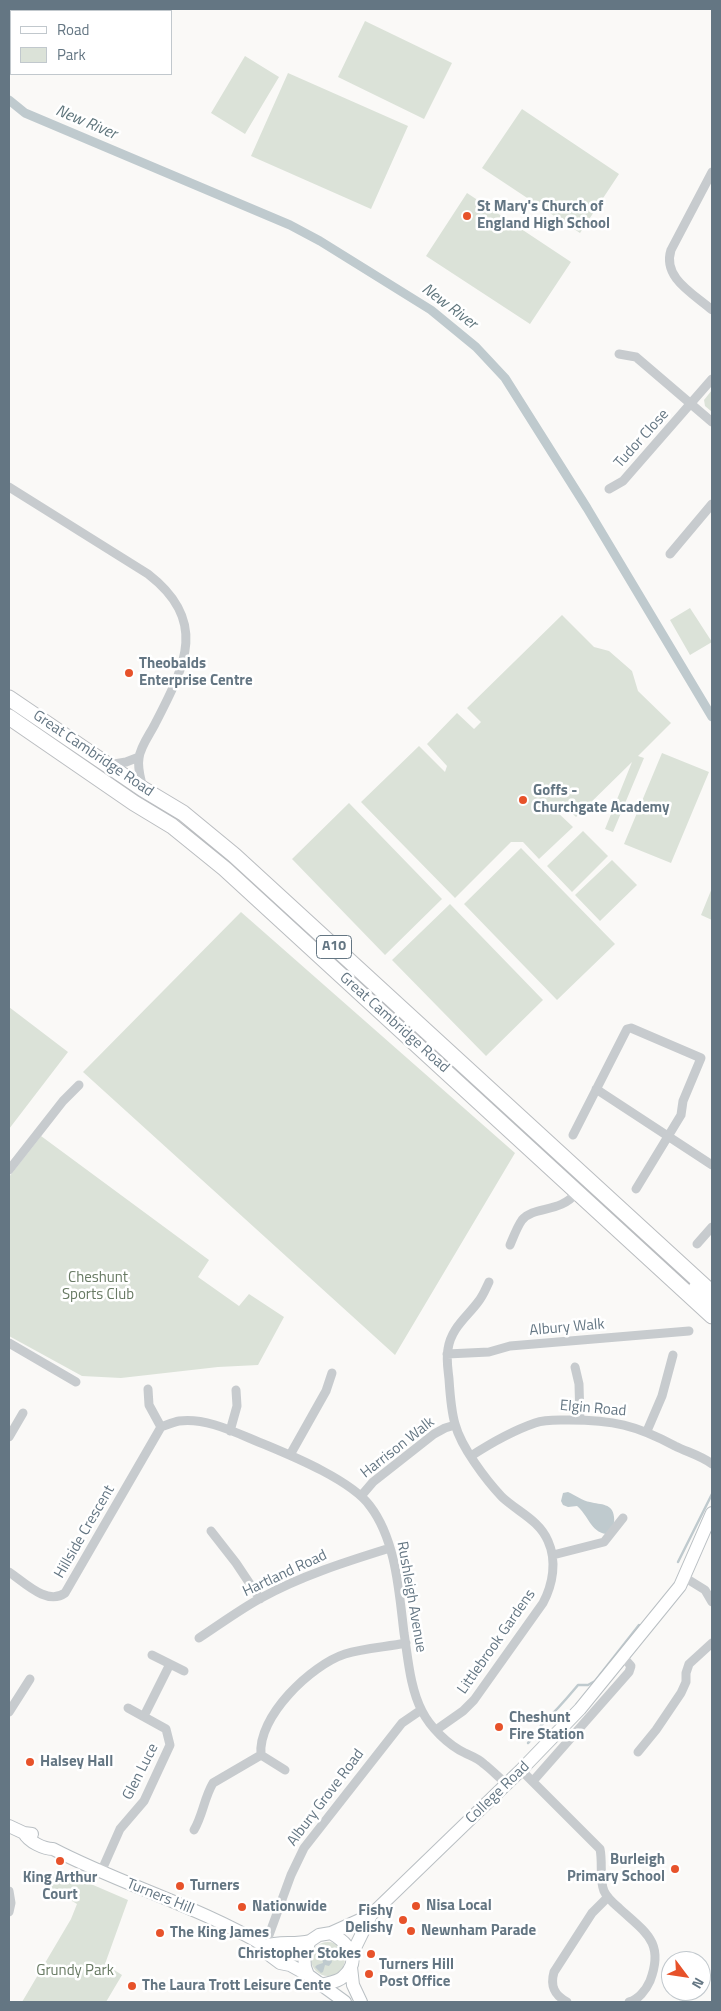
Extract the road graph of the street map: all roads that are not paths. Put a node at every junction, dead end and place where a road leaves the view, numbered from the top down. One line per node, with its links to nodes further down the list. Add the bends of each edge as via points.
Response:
1 (712, 172): 2 (street, via 669,259 670,270 675,277)
2 (712, 310)
3 (619, 354): 5 (street, via 636,357)
4 (712, 379): 5 (street, Tudor Close)
5 (691, 404): 6 (street); 8 (street, Tudor Close, via 623,481)
6 (712, 422)
7 (9, 487): 13 (street, via 148,574 172,598 181,615 186,634 185,656 179,677)
8 (610, 489)
9 (712, 504): 10 (street)
10 (670, 554)
11 (9, 698): 14 (highway, Great Cambridge Road / A10)
12 (9, 717): 23 (highway, Great Cambridge Road / A10, via 172,826 225,869)
13 (139, 757): 14 (street); 15 (street)
14 (108, 765): 15 (highway, Great Cambridge Road / A10)
15 (143, 789): 27 (highway, Great Cambridge Road / A10, via 183,813 234,855)
16 (79, 1085): 21 (street)
17 (596, 1090): 18 (street); 19 (street); 19 (street, via 627,1029 701,1058 683,1101 681,1115)
18 (572, 1135)
19 (668, 1137): 20 (street); 22 (street)
20 (712, 1165)
21 (9, 1170)
22 (636, 1189)
23 (578, 1192): 26 (street, via 571,1201 532,1212 522,1220); 31 (highway, Great Cambridge Road / A10)
24 (712, 1227): 25 (street)
25 (697, 1244)
26 (510, 1245)
27 (673, 1259): 29 (highway, Great Cambridge Road / A10); 30 (main road)
28 (489, 1282): 34 (street, via 478,1302 454,1330)
29 (712, 1294)
30 (712, 1304)
31 (712, 1316)
32 (689, 1331): 34 (street, Albury Walk)
33 (9, 1343): 38 (street)
34 (447, 1354): 43 (street, Littlebrook Gardens)
35 (673, 1355): 46 (street, via 662,1396)
36 (575, 1367): 42 (street)
37 (332, 1374): 48 (street)
38 (76, 1382)
39 (148, 1389): 44 (street, via 149,1405)
40 (236, 1390): 45 (street, via 237,1406)
41 (22, 1413): 47 (street)
42 (580, 1420): 46 (street, Elgin Road, via 614,1423); 49 (street, Elgin Road, via 536,1422 507,1434)
43 (455, 1425): 49 (street, Littlebrook Gardens); 51 (street, Harrison Walk, via 434,1434)
44 (161, 1427): 45 (street, Rushleigh Avenue, via 178,1421 193,1421); 57 (street, Hillside Crescent, via 65,1593 48,1597)
45 (230, 1430): 48 (street, Rushleigh Avenue)
46 (647, 1431): 50 (street, Elgin Road)
47 (9, 1437)
48 (290, 1455): 51 (street, Rushleigh Avenue)
49 (471, 1456): 56 (street, Littlebrook Gardens, via 503,1498 540,1528)
50 (712, 1464)
51 (361, 1496): 55 (street, Rushleigh Avenue, via 380,1522)
52 (712, 1513): 58 (main road, College Road)
53 (624, 1518): 56 (street, via 604,1542)
54 (211, 1531): 59 (street)
55 (390, 1548): 59 (street, Hartland Road, via 310,1575); 62 (street, Rushleigh Avenue)
56 (553, 1555): 73 (street, Littlebrook Gardens, via 550,1589 537,1613 474,1700)
57 (9, 1572)
58 (684, 1577): 60 (street, via 705,1590); 65 (main road, College Road, via 668,1603)
59 (260, 1599): 61 (street, Hartland Road)
60 (712, 1602)
61 (199, 1638)
62 (406, 1643): 70 (street, Rushleigh Avenue); 75 (street, via 346,1654 316,1669 271,1717 261,1739)
63 (712, 1643): 74 (street, via 689,1664 681,1693)
64 (152, 1655): 66 (street)
65 (624, 1657): 77 (main road, College Road, via 580,1709); 78 (street, via 631,1666 629,1672)
66 (170, 1664): 67 (street); 72 (street)
67 (184, 1671)
68 (30, 1679): 71 (street)
69 (128, 1708): 72 (street, Glen Luce)
70 (421, 1710): 73 (street, Rushleigh Avenue); 89 (street, Albury Grove Road, via 402,1723 304,1848 290,1875)
71 (9, 1712)
72 (144, 1716): 82 (street, Glen Luce, via 166,1729 170,1745 144,1801 120,1829)
73 (436, 1730): 79 (street, Rushleigh Avenue, via 464,1753 485,1764)
74 (638, 1752)
75 (261, 1755): 76 (street); 81 (street, via 213,1783)
76 (285, 1770)
77 (521, 1770): 78 (street); 79 (main road, College Road)
78 (532, 1781): 84 (street, via 600,1849 601,1880)
79 (507, 1784): 86 (main road, College Road)
80 (9, 1827): 82 (main road, Turners Hill, via 24,1834 30,1832 53,1849)
81 (194, 1830)
82 (100, 1872): 89 (main road, Turners Hill, via 189,1908)
83 (9, 1891): 85 (street, via 12,1903)
84 (608, 1897): 95 (street, via 592,1913 554,1972 553,1990); 96 (street, via 647,1934 656,1956 648,1984 642,1994)
85 (9, 1912)
86 (371, 1915): 87 (main road, College Road); 90 (main road, College Road)
87 (331, 1933): 88 (main road, via 318,1935); 90 (main road, via 342,1940)
88 (310, 1941): 89 (main road); 91 (main road, via 304,1954)
89 (265, 1946): 91 (main road, Turners Hill, via 268,1954 280,1963 290,1964)
90 (352, 1960): 92 (main road, via 343,1978); 94 (main road, via 353,1985)
91 (308, 1975): 92 (main road)
92 (321, 1985): 93 (main road)
93 (345, 2002)
94 (361, 2002)
95 (567, 2002)
96 (629, 2002)

